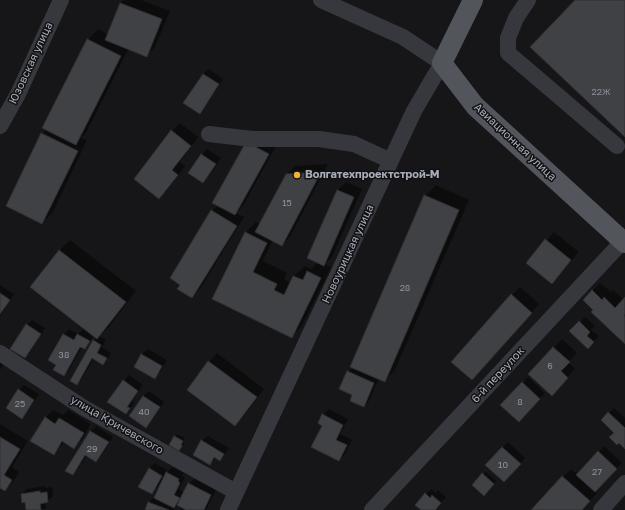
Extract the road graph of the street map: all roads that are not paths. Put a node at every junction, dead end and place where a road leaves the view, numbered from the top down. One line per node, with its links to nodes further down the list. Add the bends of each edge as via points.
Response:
1 (61, 0): 6 (street, Юзовская улица, via 18,94)
2 (321, 0): 5 (street, Авиационная улица, via 403,37)
3 (473, 0): 5 (main road, Новоурицкая улица)
4 (528, 0): 8 (street, via 516,18 508,38 508,53)
5 (442, 63): 9 (street, Новоурицкая улица, via 414,111); 10 (main road, Авиационная улица, via 475,106)
6 (0, 126)
7 (209, 134): 9 (street, via 252,139 319,139 354,144)
8 (617, 146)
9 (391, 161): 13 (street, Новоурицкая улица)
10 (624, 242): 15 (street, 6-й переулок)
11 (0, 354): 13 (street, улица Кричевского, via 84,408)
12 (625, 483): 16 (street)
13 (236, 492): 14 (street, Новоурицкая улица)
14 (228, 510)
15 (372, 510)
16 (600, 510)

